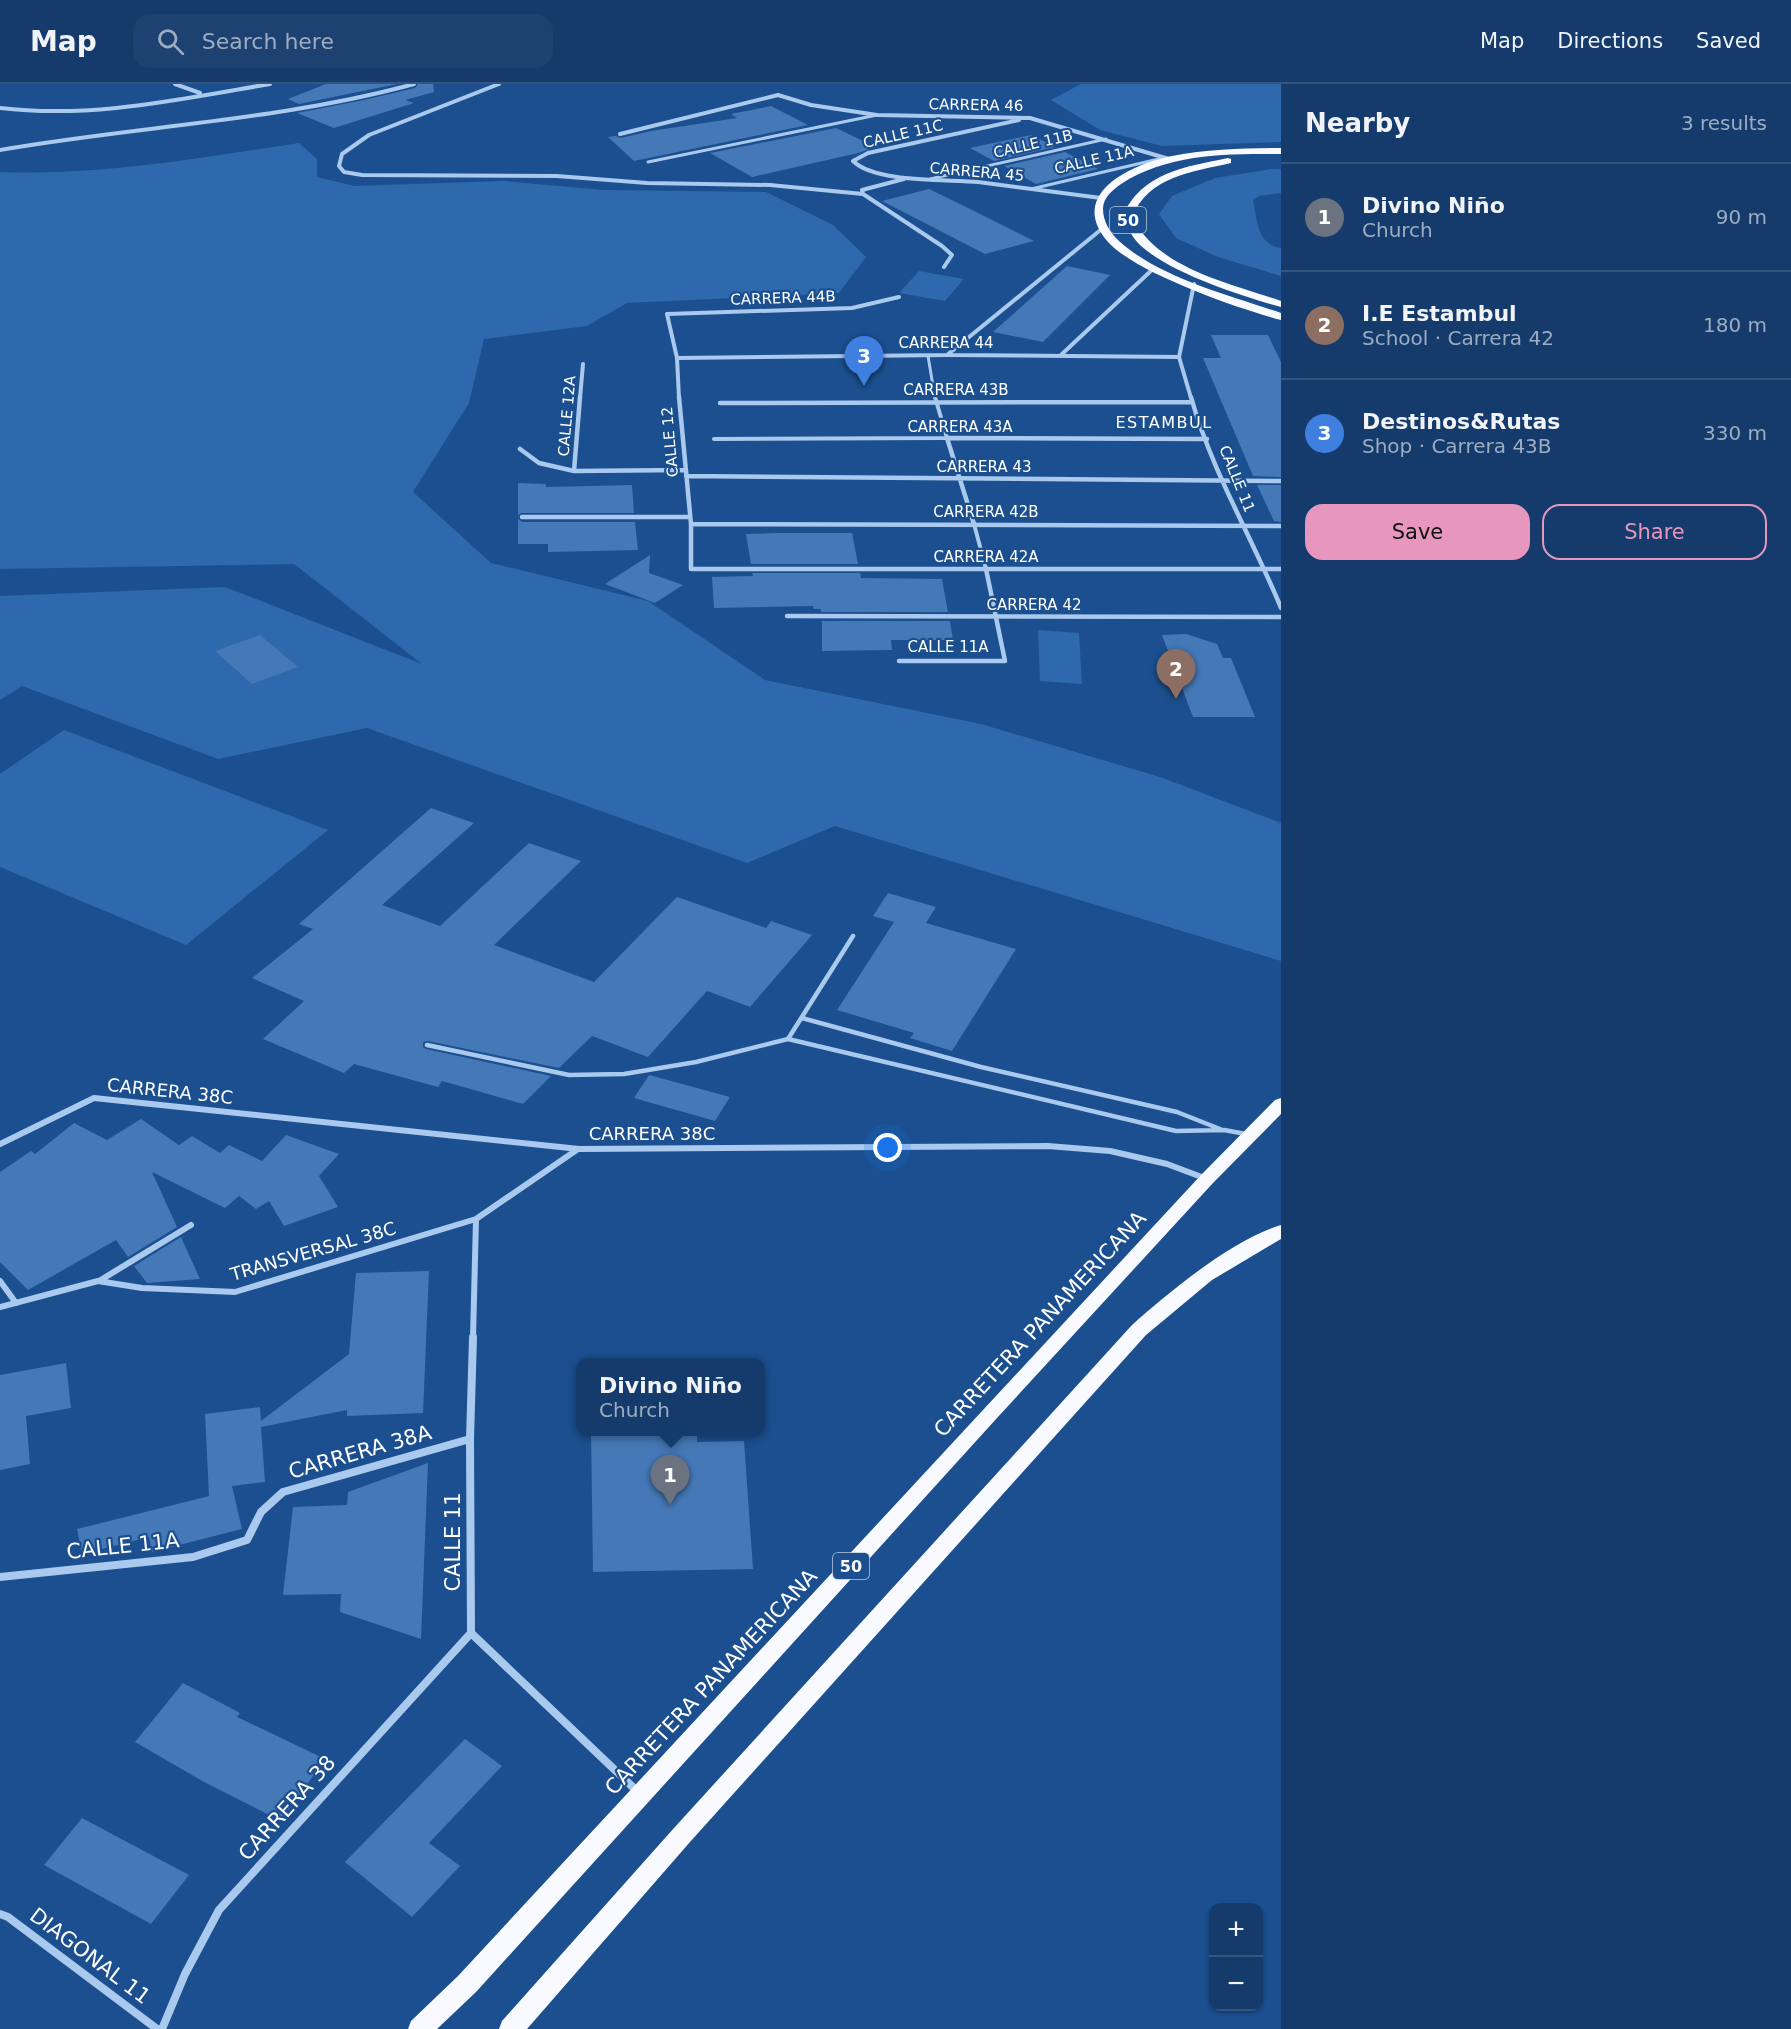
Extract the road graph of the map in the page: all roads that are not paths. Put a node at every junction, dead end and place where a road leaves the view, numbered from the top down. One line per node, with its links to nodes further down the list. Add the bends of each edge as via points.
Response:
1 (175, 84): 5 (street)
2 (270, 84): 5 (street)
3 (413, 84): 11 (street, via 370,98 283,115 70,137)
4 (498, 84): 20 (street, via 369,135 342,154 339,165 344,172 362,175 557,176 646,183 770,185)
5 (202, 94): 6 (street, via 77,111)
6 (0, 108)
7 (877, 115): 8 (street, CARRERA 46); 9 (street, CARRERA 46, via 811,105 778,95); 16 (street)
8 (1030, 118): 10 (street, CARRERA 46); 15 (street, CALLE 11C, via 868,153)
9 (620, 134)
10 (1106, 140): 13 (street, CARRERA 46); 18 (street, CALLE 11B)
11 (0, 150)
12 (1281, 151): 13 (highway, 50)
13 (1166, 158): 19 (street, CALLE 11A); 21 (highway, 50, via 1114,186)
14 (1281, 158): 27 (highway, 50, via 1180,171 1139,194 1127,217 1146,246 1165,258)
15 (853, 161): 17 (street, CARRERA 45, via 873,172)
16 (648, 162)
17 (908, 178): 18 (street, CARRERA 45); 20 (street, via 862,190)
18 (930, 179): 19 (street, CARRERA 45)
19 (1031, 189): 21 (street, CARRERA 45)
20 (863, 194): 23 (street, via 937,241 952,255)
21 (1101, 198): 22 (highway, 50, via 1098,211)
22 (1103, 228): 24 (highway, 50, via 1129,255); 30 (street)
23 (944, 267)
24 (1154, 268): 25 (highway, 50); 31 (street)
25 (1194, 284): 29 (highway, 50); 33 (street, CALLE 11)
26 (899, 297): 28 (street, CARRERA 44B, via 852,308)
27 (1281, 304)
28 (667, 314): 34 (street, CALLE 12)
29 (1281, 317)
30 (947, 355): 31 (street, CARRERA 44); 32 (street, CARRERA 44)
31 (1062, 355): 33 (street, CARRERA 44)
32 (928, 356): 34 (street, CARRERA 44); 36 (street, CALLE 11A)
33 (1179, 357): 37 (street, CALLE 11)
34 (677, 358): 43 (street, CALLE 12)
35 (583, 364): 44 (street, CALLE 12A)
36 (936, 402): 37 (street, CARRERA 43B); 38 (street, CARRERA 43B); 39 (street, CALLE 11A)
37 (1192, 402): 41 (street, CALLE 11)
38 (720, 403)
39 (947, 438): 40 (street, CARRERA 43A); 41 (street, CARRERA 43A); 46 (street, CALLE 11A)
40 (714, 439)
41 (1207, 439): 47 (street, CALLE 11)
42 (520, 449): 44 (street, via 539,463)
43 (686, 470): 44 (street); 45 (street, CALLE 12)
44 (574, 471)
45 (686, 477): 46 (street, CARRERA 43); 50 (street, CALLE 12)
46 (958, 479): 47 (street, CARRERA 43); 52 (street, CALLE 11A)
47 (1221, 480): 48 (street, CARRERA 43); 53 (street, CALLE 11)
48 (1281, 481)
49 (522, 517): 50 (street)
50 (690, 517): 51 (street, CALLE 12)
51 (691, 524): 52 (street, CARRERA 42B); 55 (street, CALLE 12)
52 (974, 524): 53 (street, CARRERA 42B); 56 (street, CALLE 11A)
53 (1241, 525): 54 (street, CARRERA 42B); 57 (street, CALLE 11)
54 (1281, 526)
55 (691, 569): 56 (street, CARRERA 42A)
56 (986, 569): 57 (street, CARRERA 42A); 61 (street, CALLE 11A)
57 (1265, 569): 58 (street, CARRERA 42A); 59 (street, CALLE 11)
58 (1281, 569)
59 (1281, 608)
60 (787, 616): 61 (street, CARRERA 42)
61 (996, 617): 62 (street, CARRERA 42); 63 (street, CALLE 11A, via 1005,661)
62 (1281, 617)
63 (899, 661)
64 (853, 936): 65 (lane)
65 (802, 1018): 66 (lane); 69 (lane, via 981,1067 1177,1112)
66 (788, 1039): 67 (lane, via 696,1062 624,1074 569,1075); 69 (lane, via 1176,1131)
67 (427, 1045)
68 (1280, 1105): 70 (highway, CARRETERA PANAMERICANA / 50)
69 (1224, 1130): 70 (lane)
70 (1252, 1135): 73 (highway, CARRETERA PANAMERICANA / 50)
71 (0, 1144): 72 (street, CARRERA 38C, via 94,1098)
72 (579, 1149): 73 (street, CARRERA 38C, via 1048,1146 1110,1150); 74 (street, TRANSVERSAL 38C)
73 (1207, 1179): 85 (highway, CARRETERA PANAMERICANA / 50)
74 (476, 1219): 78 (street, TRANSVERSAL 38C, via 235,1292 142,1288); 81 (street, CALLE 11)
75 (191, 1225): 78 (street)
76 (1281, 1231): 90 (highway, via 1213,1269 1139,1330)
77 (0, 1281): 79 (street)
78 (98, 1281): 79 (street, TRANSVERSAL 38C)
79 (16, 1303): 80 (street, TRANSVERSAL 38C)
80 (0, 1307)
81 (470, 1439): 82 (street, CARRERA 38A, via 283,1492 261,1512); 84 (street, CALLE 11)
82 (247, 1540): 83 (street, CALLE 11A, via 193,1557)
83 (0, 1577)
84 (471, 1632): 85 (street); 88 (street, CARRERA 38, via 219,1910 185,1974)
85 (640, 1794): 89 (highway, CARRETERA PANAMERICANA / 50)
86 (0, 1914): 87 (street, DIAGONAL 11)
87 (157, 2029)
88 (162, 2029)
89 (420, 2029)
90 (511, 2029)

